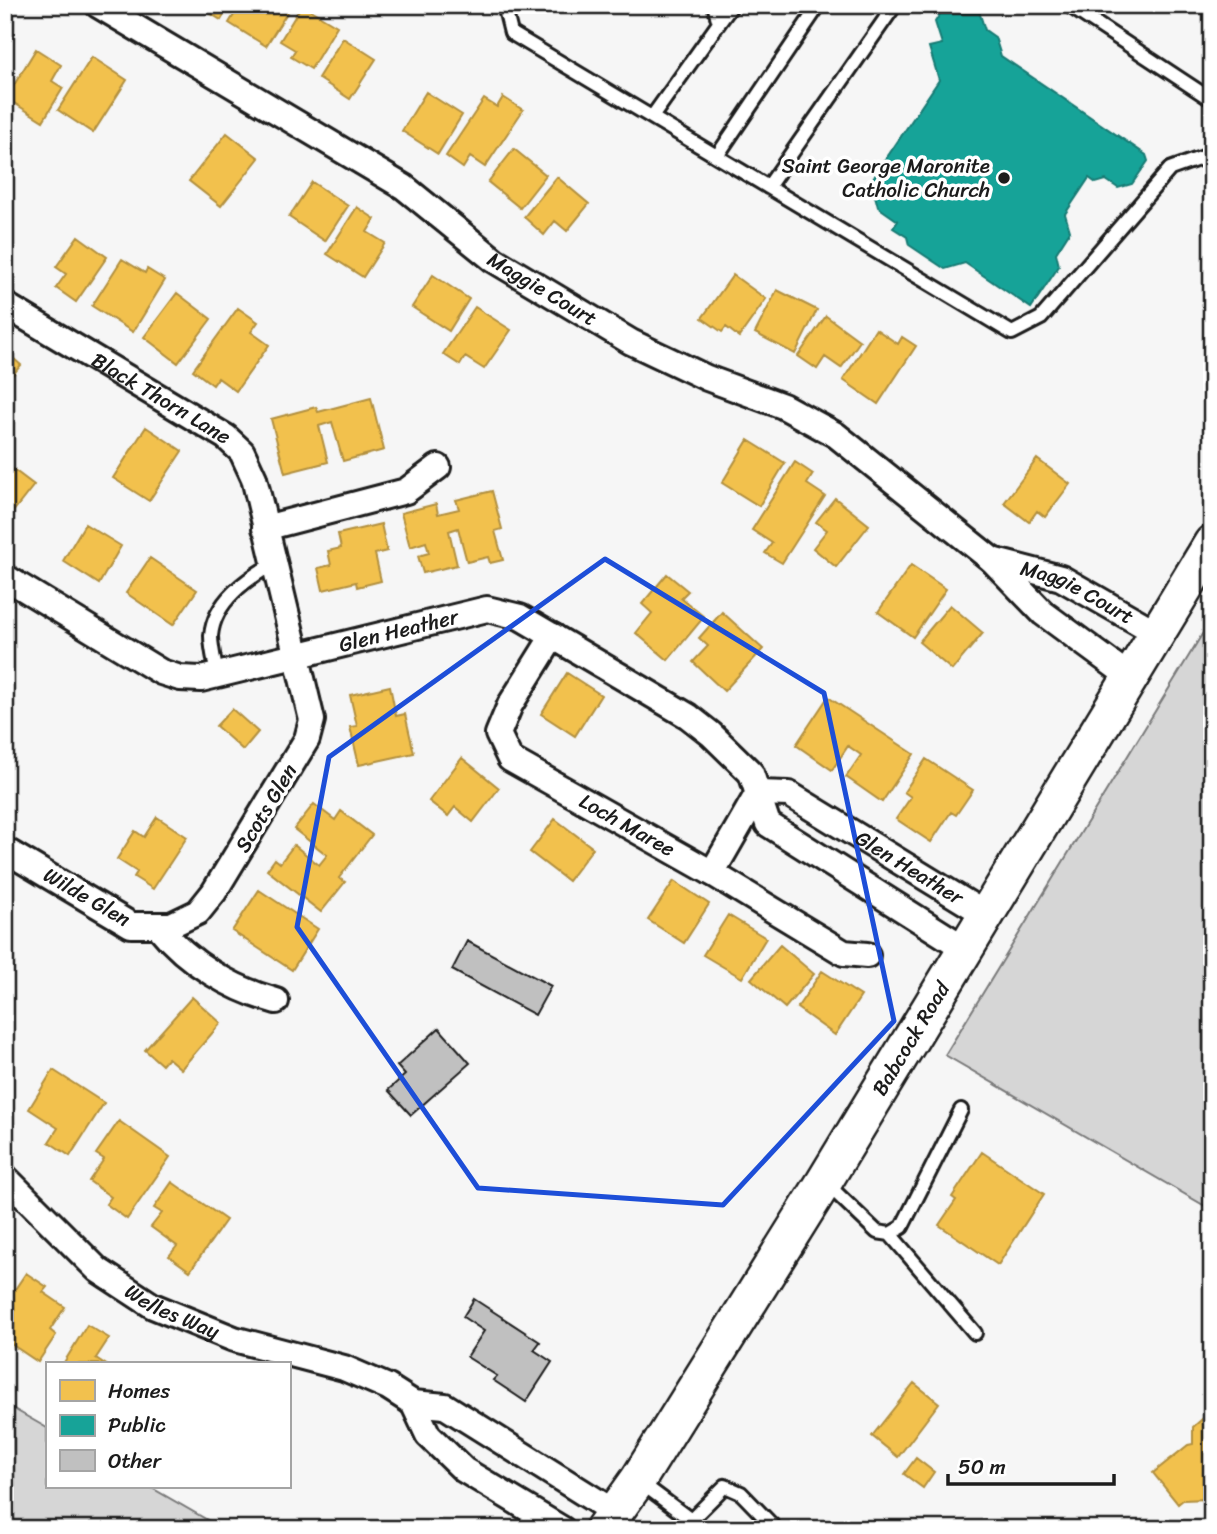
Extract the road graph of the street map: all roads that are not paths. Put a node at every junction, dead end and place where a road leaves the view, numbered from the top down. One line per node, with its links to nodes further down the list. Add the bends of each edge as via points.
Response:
1 (98, 5): 18 (street, Maggie Court, via 404,187 495,260 631,342 707,378 783,406 836,435)
2 (505, 5): 10 (lane, via 511,33)
3 (714, 5): 8 (lane)
4 (732, 5): 8 (lane)
5 (819, 5): 12 (lane)
6 (895, 5): 13 (lane)
7 (1069, 5): 9 (lane)
8 (719, 23): 10 (lane)
9 (1212, 100)
10 (652, 117): 12 (lane)
11 (1212, 154): 13 (lane, via 1170,169 1041,318 1012,332)
12 (716, 156): 13 (lane)
13 (768, 187)
14 (5, 305): 16 (street, Black Thorn Lane, via 226,437 249,466)
15 (438, 467): 16 (street, via 407,491)
16 (265, 528): 19 (street, Black Thorn Lane)
17 (1212, 543): 21 (main road, Babcock Road)
18 (992, 559): 21 (street, Maggie Court, via 1061,578); 25 (street, Maggie Court, via 1042,613)
19 (274, 563): 23 (street, Black Thorn Lane); 24 (lane, via 244,580 222,607 211,636)
20 (5, 577): 24 (street, Glen Heather, via 160,672 180,678)
21 (1157, 633): 25 (main road, Babcock Road)
22 (553, 636): 23 (street, Glen Heather, via 520,617 487,609); 26 (street, Glen Heather, via 688,716 751,774); 28 (street, Loch Maree, via 510,705 498,734 510,759)
23 (296, 655): 24 (street, Glen Heather); 30 (street, Scots Glen, via 310,703 307,740 206,902 198,912)
24 (217, 675)
25 (1130, 677): 29 (main road, Babcock Road)
26 (758, 793): 28 (street); 29 (street, Glen Heather, via 789,794); 31 (street, Glen Heather, via 768,824)
27 (5, 850): 30 (street, Wilde Glen, via 131,925)
28 (712, 873): 32 (street, Loch Maree, via 844,953)
29 (985, 914): 31 (main road, Babcock Road)
30 (159, 927): 33 (street, Wilde Glen, via 179,951 247,993)
31 (964, 948): 36 (main road, Babcock Road)
32 (867, 955)
33 (276, 1001)
34 (961, 1110): 37 (lane, via 902,1227)
35 (5, 1177): 39 (street, Welles Way, via 98,1270 153,1306 234,1339 344,1368)
36 (824, 1182): 37 (lane, via 877,1232); 40 (main road, Babcock Road)
37 (890, 1234): 38 (lane)
38 (975, 1333)
39 (413, 1403): 41 (street, Welles Way, via 445,1406); 43 (street, via 428,1435 464,1470)
40 (638, 1480): 41 (main road, Babcock Road); 42 (lane)
41 (608, 1520)
42 (693, 1525): 44 (lane, via 725,1486 741,1493)
43 (562, 1529)
44 (776, 1529)

